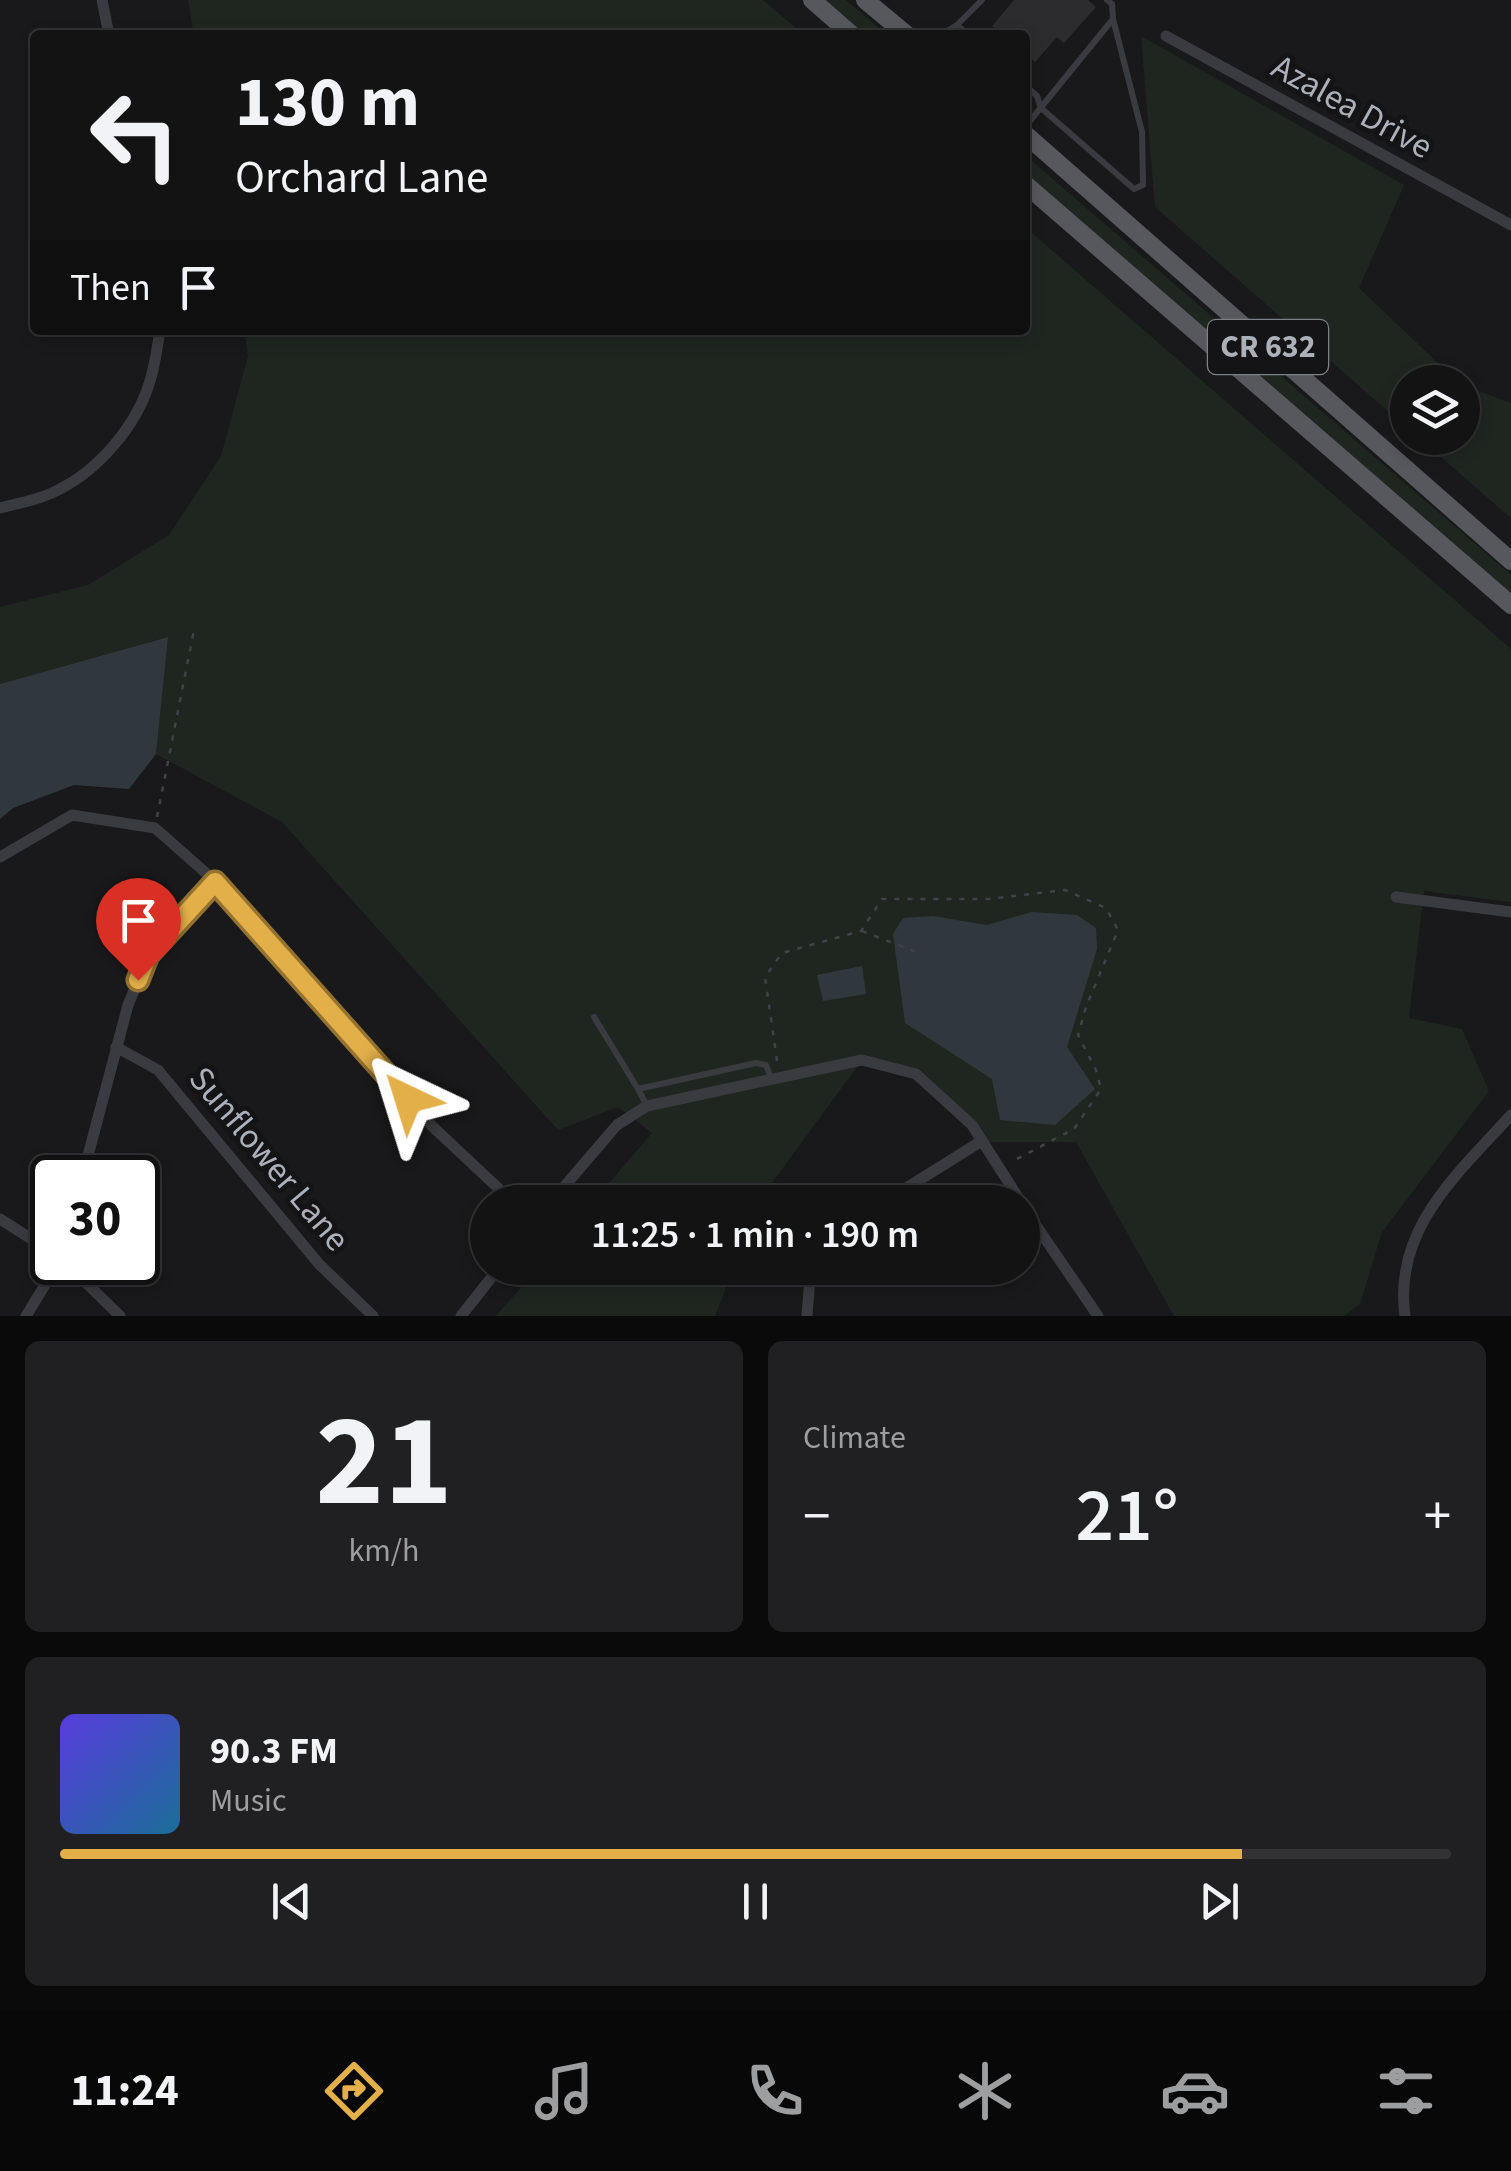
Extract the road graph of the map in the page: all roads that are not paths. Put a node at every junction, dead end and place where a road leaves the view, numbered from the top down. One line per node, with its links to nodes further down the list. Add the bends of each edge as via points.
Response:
1 (102, 0): 8 (street)
2 (812, 0): 9 (main road)
3 (865, 0): 10 (main road)
4 (982, 0): 7 (lane)
5 (1107, 0): 6 (lane)
6 (1113, 19): 15 (lane); 15 (lane, via 1142,132 1143,186 1134,189)
7 (958, 26): 11 (lane); 12 (lane)
8 (109, 30)
9 (846, 30)
10 (901, 30)
11 (950, 30)
12 (962, 30)
13 (1166, 36): 19 (street, Azalea Drive)
14 (1030, 90): 15 (lane)
15 (1041, 108): 16 (lane)
16 (1030, 124)
17 (1030, 135): 22 (main road, CR 632)
18 (1030, 188): 23 (main road, CR 632)
19 (1511, 225)
20 (159, 335): 21 (street, via 149,384 111,448 58,490)
21 (0, 508)
22 (1511, 561)
23 (1511, 606)
24 (0, 856): 25 (street, via 72,815 155,828)
25 (215, 882): 29 (street, via 148,955); 36 (street, via 432,1126)
26 (1396, 897): 27 (street)
27 (1511, 912)
28 (594, 1017): 31 (lane)
29 (116, 1046): 35 (street); 49 (street, Sunflower Lane, via 158,1070 319,1264)
30 (775, 1078): 31 (lane, via 756,1063); 32 (street); 34 (street, via 862,1060 916,1074 972,1124)
31 (638, 1089): 32 (lane)
32 (647, 1106): 37 (street, via 618,1124)
33 (1511, 1115): 53 (street, via 1431,1204 1410,1253)
34 (980, 1142): 38 (street); 39 (street)
35 (88, 1155)
36 (495, 1185)
37 (566, 1185)
38 (911, 1185)
39 (1009, 1185)
40 (0, 1219): 42 (street)
41 (1040, 1231): 52 (street)
42 (30, 1238)
43 (47, 1285): 47 (street)
44 (87, 1285): 48 (street)
45 (486, 1285): 50 (street)
46 (809, 1285): 51 (street)
47 (26, 1316)
48 (120, 1316)
49 (373, 1316)
50 (461, 1316)
51 (807, 1316)
52 (1098, 1316)
53 (1404, 1316)

